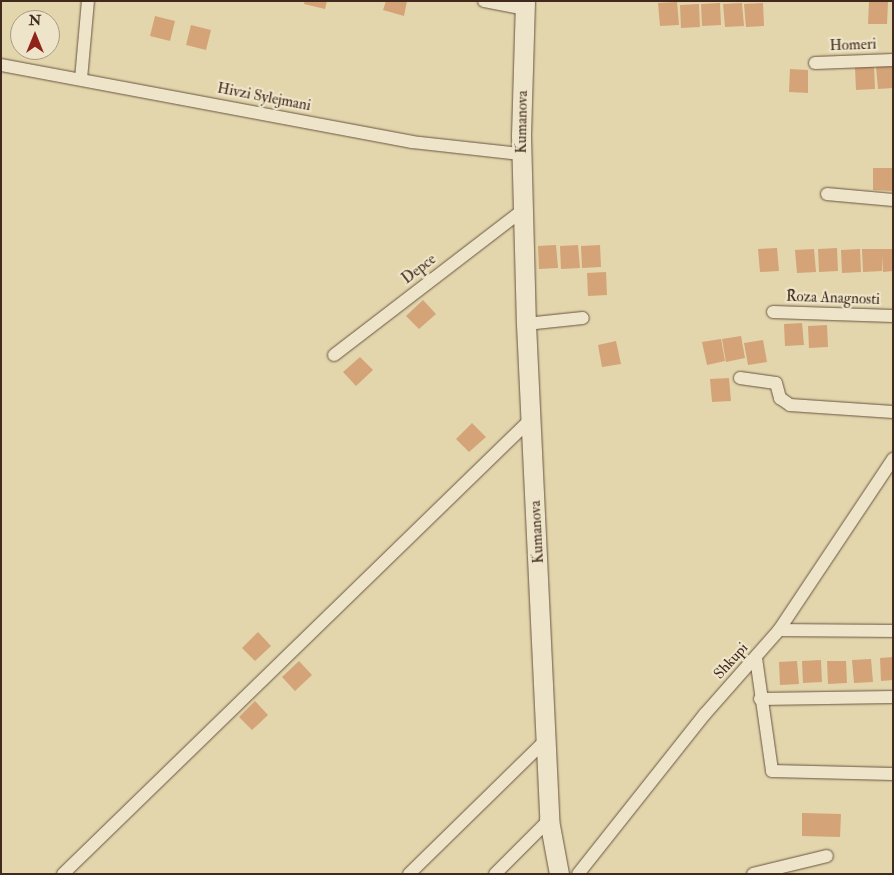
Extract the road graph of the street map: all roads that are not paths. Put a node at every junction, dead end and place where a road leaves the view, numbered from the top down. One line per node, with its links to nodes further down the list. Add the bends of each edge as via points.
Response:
1 (88, 1): 7 (street)
2 (484, 1): 3 (street, Kumanova)
3 (525, 5): 8 (main road, Kumanova)
4 (893, 60): 5 (street, Homeri)
5 (815, 62)
6 (1, 64): 7 (street, Hivzi Sylejmani)
7 (81, 79): 8 (street, Hivzi Sylejmani, via 412,142)
8 (521, 154): 11 (main road, Kumanova)
9 (828, 194): 10 (street)
10 (893, 200)
11 (524, 209): 15 (main road, Kumanova); 16 (street, Depce)
12 (772, 312): 13 (street, Roza Anagnosti)
13 (893, 316)
14 (583, 318): 15 (street)
15 (526, 324): 19 (main road, Kumanova)
16 (334, 355)
17 (740, 378): 18 (street, via 776,383 780,398 790,405)
18 (893, 412)
19 (531, 419): 26 (main road, Kumanova); 30 (street)
20 (893, 459): 21 (street, Shkupi)
21 (779, 630): 22 (street); 23 (street, Shkupi)
22 (893, 631)
23 (756, 658): 25 (street); 34 (street, Shkupi, via 705,714)
24 (893, 697): 25 (street)
25 (760, 699): 27 (street, via 772,771)
26 (546, 740): 28 (main road, Kumanova); 31 (street)
27 (893, 774)
28 (548, 820): 32 (street); 33 (main road, Kumanova)
29 (827, 856): 35 (street)
30 (63, 874)
31 (409, 874)
32 (495, 874)
33 (559, 874)
34 (578, 874)
35 (753, 874)

